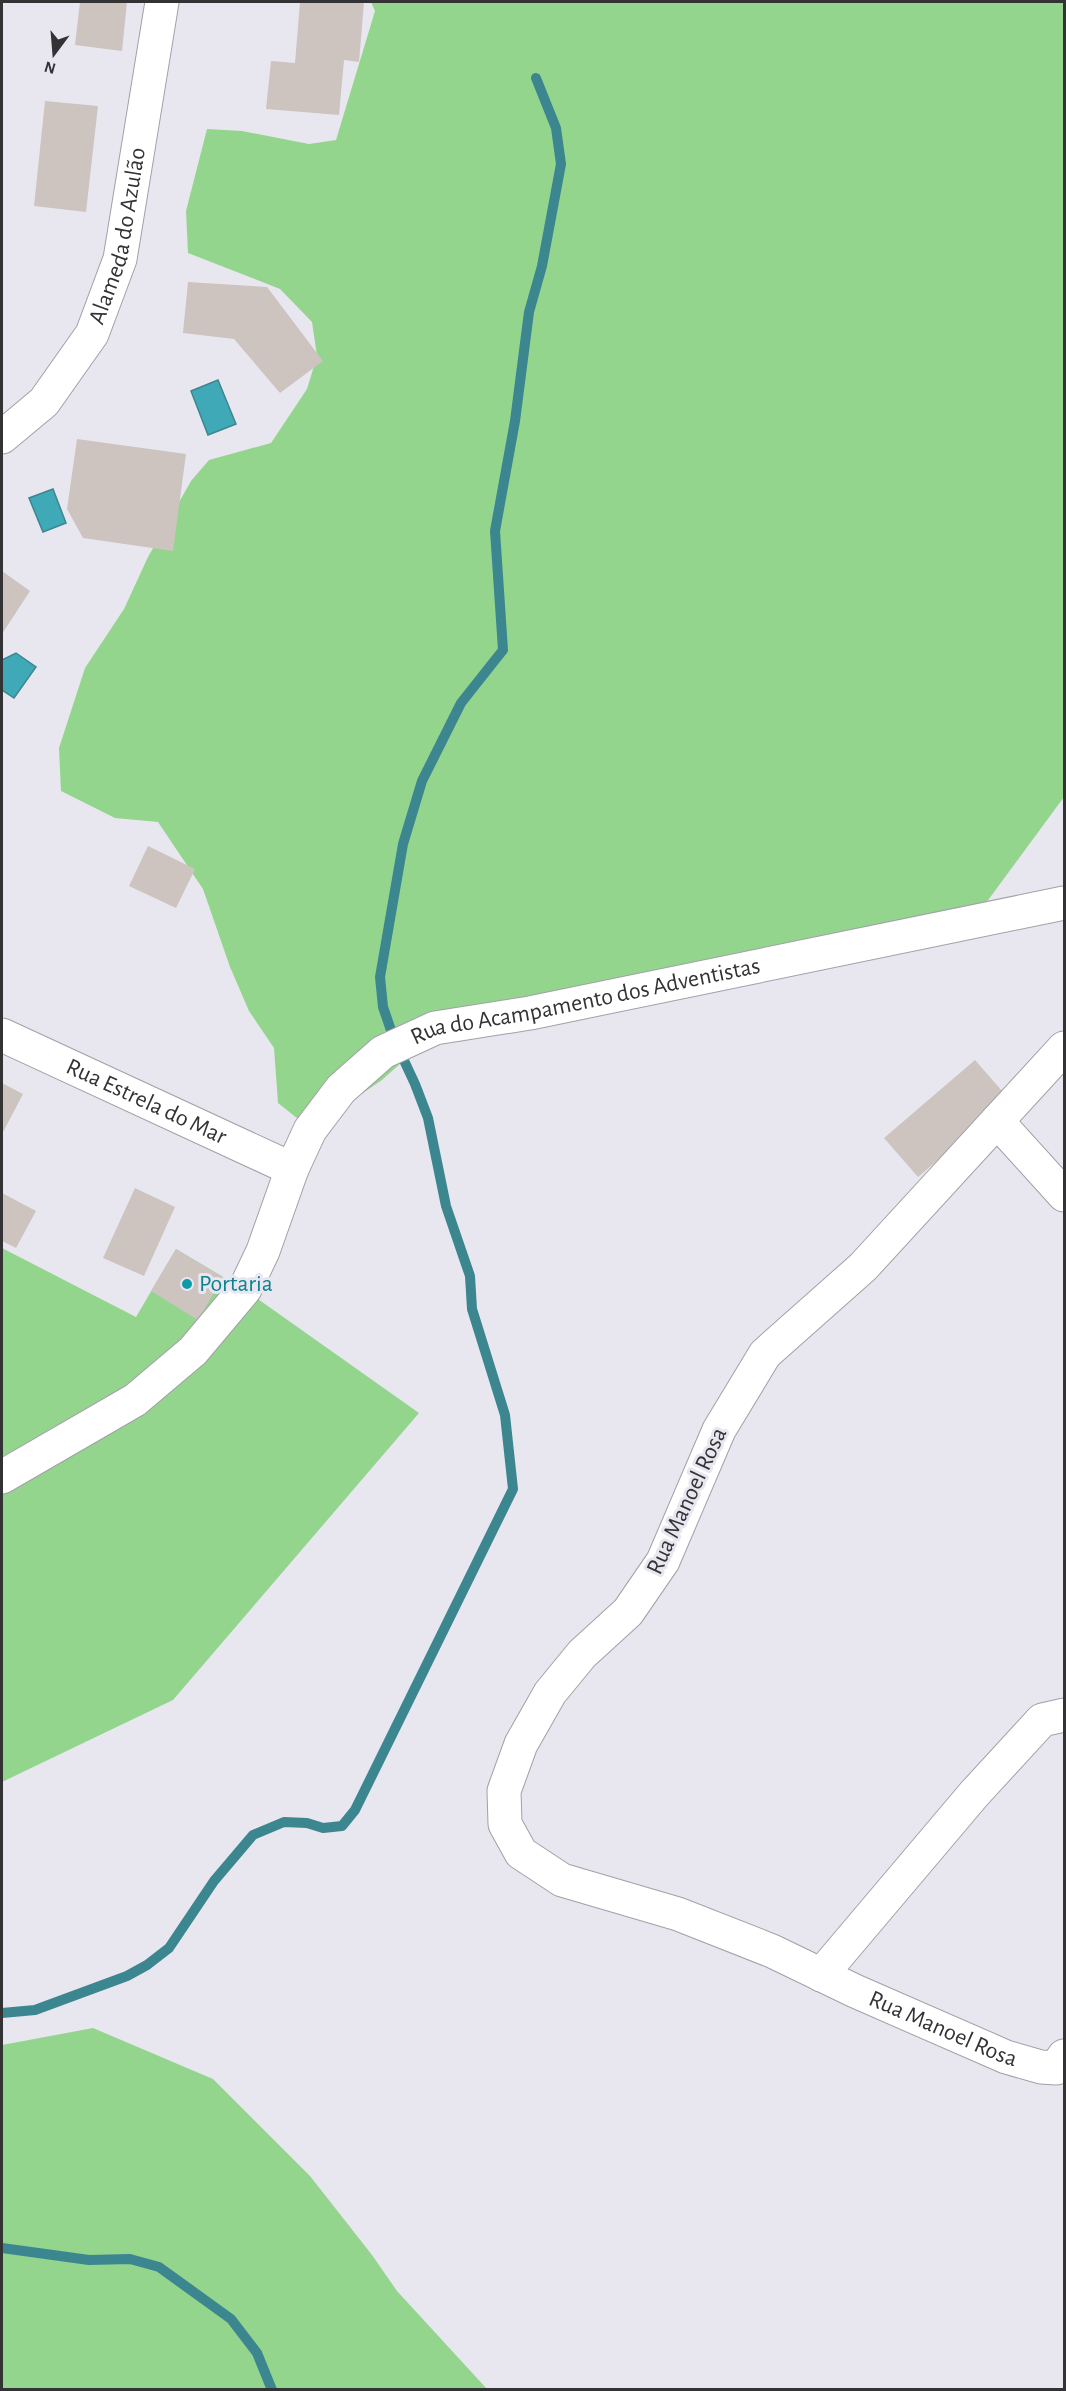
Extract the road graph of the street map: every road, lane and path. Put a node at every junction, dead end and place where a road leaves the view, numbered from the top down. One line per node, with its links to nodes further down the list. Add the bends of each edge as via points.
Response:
1 (162, 2): 2 (street, Alameda do Azulão, via 120,259 92,334 44,402)
2 (2, 437)
3 (1065, 903): 7 (street, Rua do Acampamento dos Adventistas, via 530,1013 435,1028 383,1052 341,1089 310,1130)
4 (2, 1035): 7 (street, Rua Estrela do Mar)
5 (1065, 1048): 6 (street, Rua Manoel Rosa)
6 (997, 1121): 8 (street); 11 (street, Rua Manoel Rosa, via 863,1267 765,1354 719,1430 663,1561 628,1612 582,1654 550,1693 521,1744 504,1791 505,1824 521,1853 562,1880 678,1914)
7 (292, 1169): 9 (street, Rua do Acampamento dos Adventistas, via 245,1290 193,1351 135,1400)
8 (1065, 1195)
9 (2, 1477)
10 (1065, 1715): 11 (street, via 1042,1720)
11 (821, 1975): 12 (street, Rua Manoel Rosa, via 1006,2057 1056,2068)
12 (1065, 2056)

